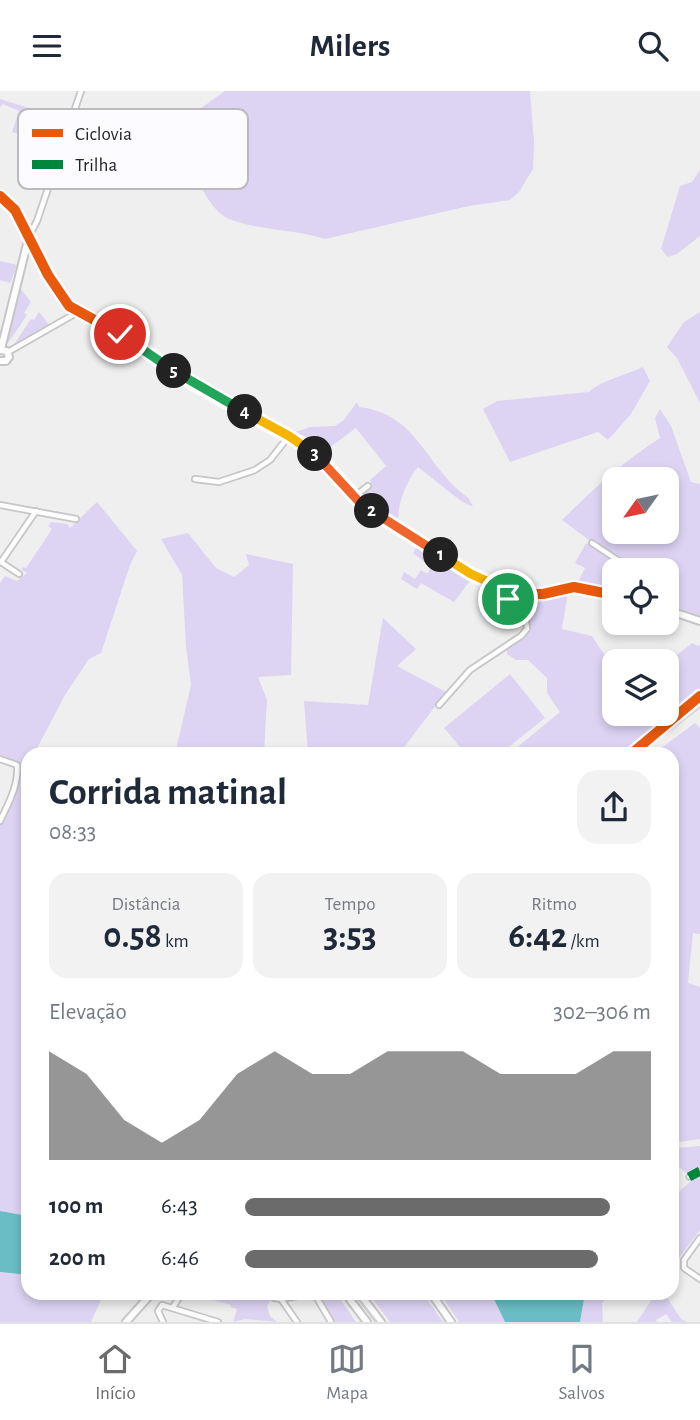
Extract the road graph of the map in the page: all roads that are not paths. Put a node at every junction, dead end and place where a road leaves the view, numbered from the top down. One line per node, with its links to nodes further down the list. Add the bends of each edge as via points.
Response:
1 (81, 91): 2 (street)
2 (75, 109)
3 (48, 189): 5 (street)
4 (2, 200): 5 (street, via 15,210)
5 (29, 236): 6 (street, via 62,298); 7 (street)
6 (78, 312): 8 (street); 10 (street, via 120,334 195,385)
7 (0, 349): 8 (street)
8 (8, 352): 9 (street, via 7,360)
9 (0, 362)
10 (289, 436): 11 (street, via 270,460 255,470 219,482); 13 (street, via 321,459)
11 (195, 479)
12 (368, 486): 13 (street)
13 (355, 496): 21 (street, via 362,505 471,574)
14 (0, 505): 15 (street)
15 (36, 510): 16 (street); 19 (street)
16 (76, 519)
17 (592, 543): 18 (street)
18 (614, 558)
19 (0, 562): 20 (street)
20 (19, 573)
21 (500, 587): 22 (street, via 527,594 574,587); 26 (street, via 527,629 470,670)
22 (602, 593)
23 (679, 614): 24 (street)
24 (700, 621)
25 (700, 696): 27 (street)
26 (439, 705)
27 (639, 747)
28 (0, 759): 29 (street, via 17,765 17,770)
29 (0, 821)
30 (700, 1171): 31 (street)
31 (689, 1177)
32 (700, 1238): 33 (street, via 684,1260 684,1268)
33 (700, 1279)
34 (146, 1300): 42 (street)
35 (178, 1300): 41 (street)
36 (281, 1300): 45 (street)
37 (318, 1300): 46 (street)
38 (350, 1300): 47 (street)
39 (364, 1300): 48 (street)
40 (436, 1300): 49 (street)
41 (173, 1307): 43 (street, via 159,1308); 44 (street)
42 (126, 1322)
43 (163, 1322)
44 (218, 1322)
45 (298, 1322)
46 (331, 1322)
47 (367, 1322)
48 (381, 1322)
49 (451, 1322)

